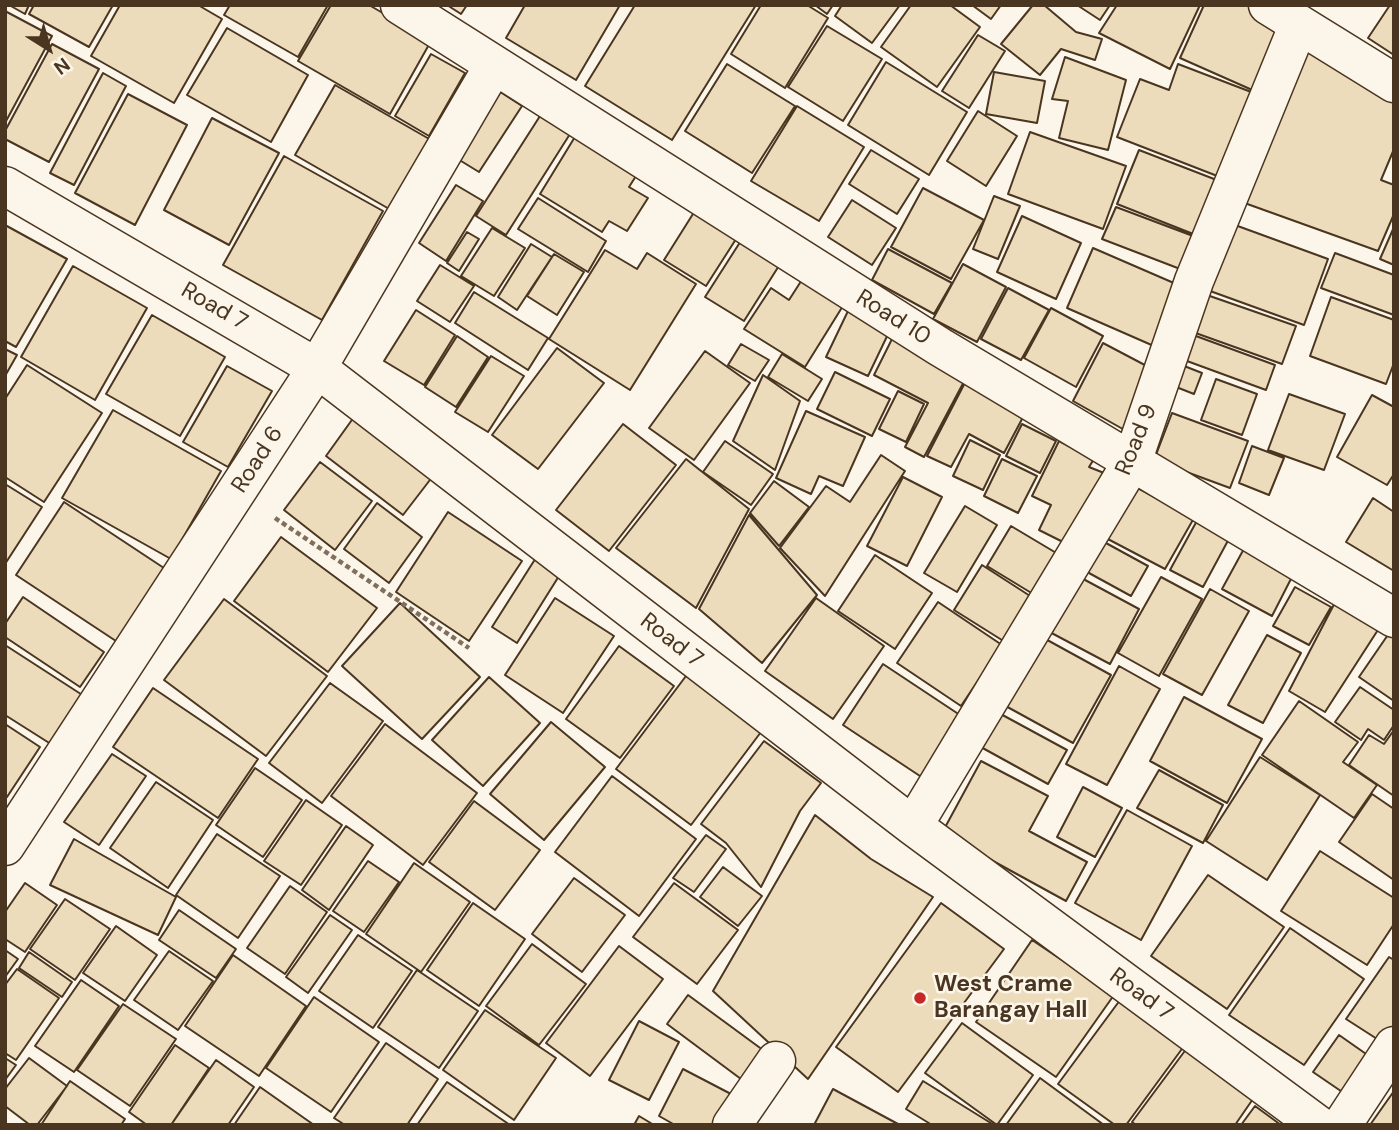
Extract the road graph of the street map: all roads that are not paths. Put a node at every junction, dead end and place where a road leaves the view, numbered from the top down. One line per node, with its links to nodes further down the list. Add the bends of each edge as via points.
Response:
1 (400, 5): 3 (street, Road 10)
2 (1284, 15): 4 (street); 7 (street, Road 9)
3 (494, 65): 6 (street, Road 6); 7 (street, Road 10, via 940,347)
4 (1394, 83)
5 (5, 186): 6 (street, Road 7)
6 (317, 368): 9 (street, Road 7); 10 (street, Road 6)
7 (1132, 462): 8 (street, Road 10); 9 (street, Road 9)
8 (1394, 618)
9 (913, 826): 14 (street, Road 7)
10 (5, 846)
11 (1394, 1046): 15 (street)
12 (776, 1061): 13 (street)
13 (732, 1125)
14 (1318, 1125)
15 (1342, 1125)

